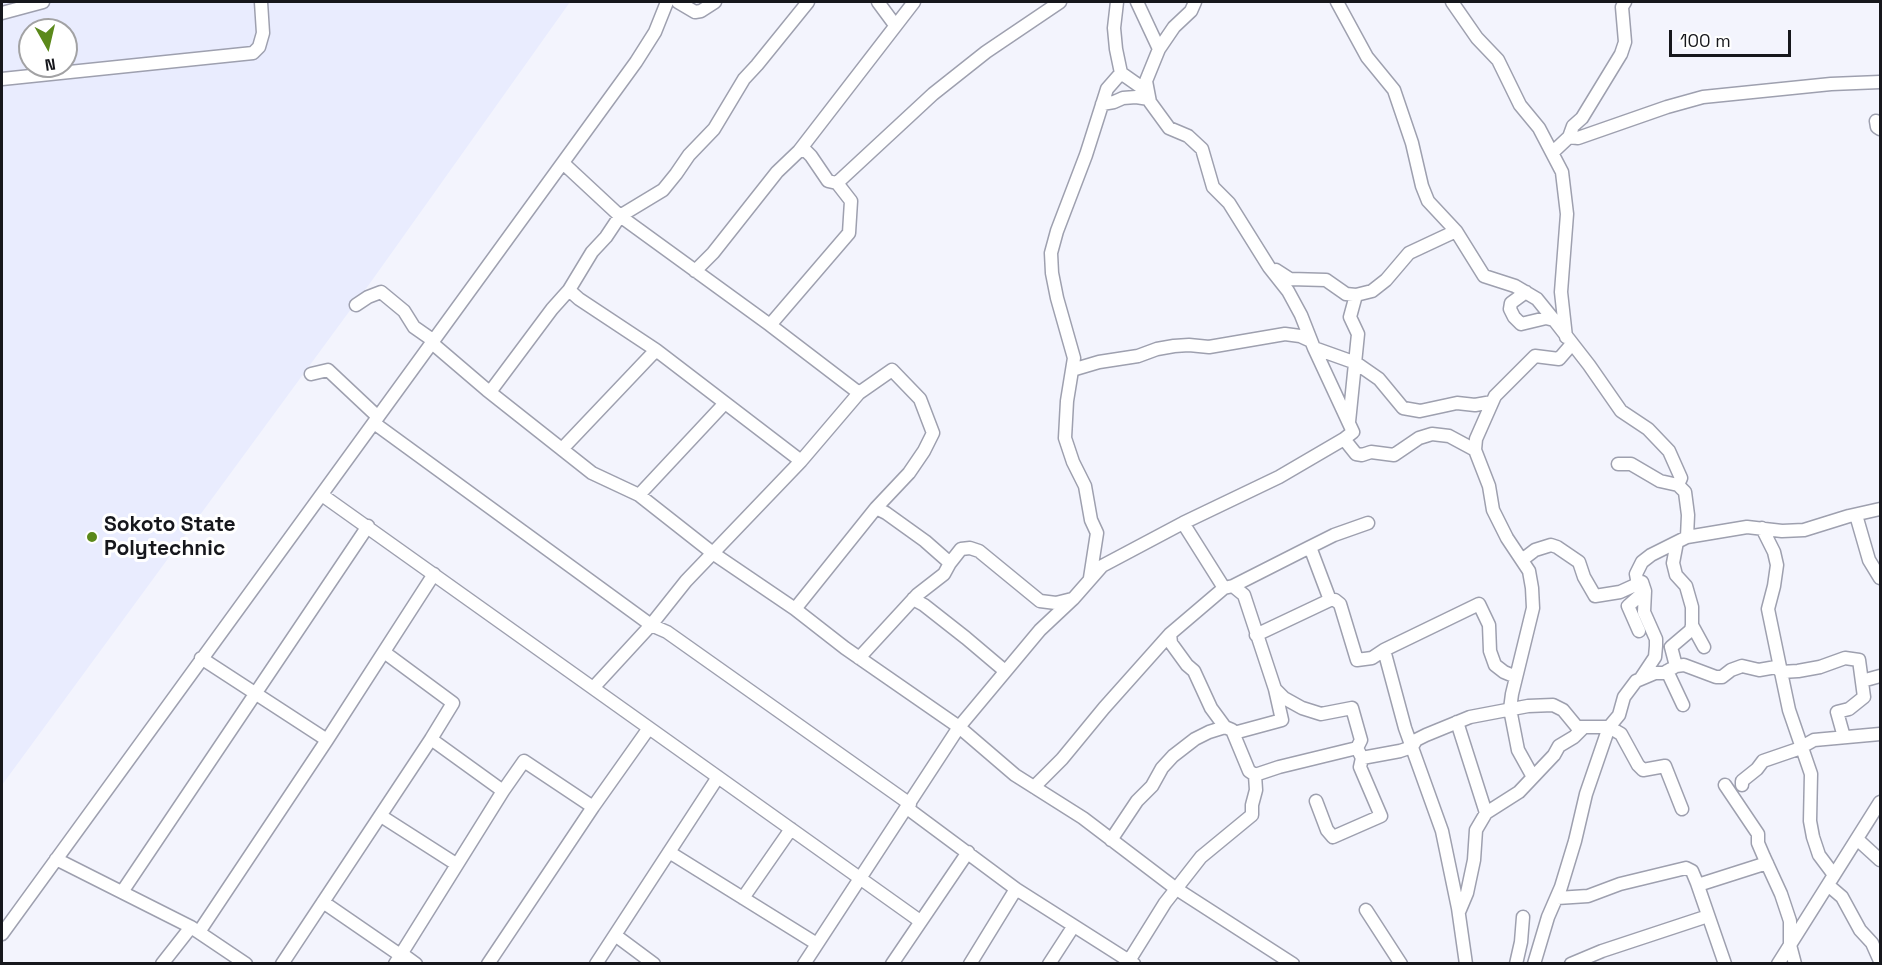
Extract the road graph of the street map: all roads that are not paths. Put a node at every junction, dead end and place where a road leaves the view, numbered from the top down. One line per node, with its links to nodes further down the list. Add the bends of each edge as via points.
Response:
1 (43, 2): 16 (street)
2 (261, 2): 20 (street, via 263,33 253,53)
3 (667, 2): 27 (street, via 655,32 636,62)
4 (678, 2): 5 (street, via 695,12)
5 (715, 2)
6 (808, 2): 29 (street, via 744,80 714,129 688,155 663,190)
7 (878, 2): 17 (street)
8 (914, 2): 17 (street)
9 (1060, 2): 28 (street, via 933,94)
10 (1117, 2): 19 (street, via 1114,28)
11 (1137, 2): 18 (street)
12 (1195, 2): 18 (street)
13 (1337, 2): 30 (street, via 1367,57 1394,90 1428,201)
14 (1452, 2): 26 (street, via 1498,60 1520,105)
15 (1625, 2): 24 (street, via 1625,42 1621,54)
16 (2, 13)
17 (895, 25): 25 (street)
18 (1159, 49): 22 (street, via 1146,81)
19 (1121, 73): 22 (street); 23 (street, via 1107,89)
20 (2, 79)
21 (1881, 81): 24 (street, via 1703,97 1578,138)
22 (1149, 95): 23 (street); 31 (street, via 1157,115 1169,128 1188,136 1202,149 1213,188 1229,203)
23 (1102, 104): 44 (street, via 1051,253 1057,298 1074,358)
24 (1569, 136): 26 (street)
25 (799, 151): 28 (street, via 812,156 828,181); 32 (street)
26 (1553, 152): 39 (street, via 1562,172 1568,214 1561,292)
27 (563, 164): 29 (street); 40 (street)
28 (837, 183): 38 (street, via 851,201 849,233)
29 (620, 216): 32 (street); 33 (street, via 592,252)
30 (1456, 231): 34 (street, via 1484,276); 35 (street, via 1409,253 1386,280 1372,291)
31 (1269, 267): 35 (street, via 1290,279 1326,280 1346,294); 41 (street, via 1301,315)
32 (695, 272): 38 (street)
33 (570, 290): 42 (street); 46 (street)
34 (1526, 292): 37 (street); 37 (street, via 1511,303 1514,317 1521,324)
35 (1356, 295): 43 (street, via 1350,317 1358,334)
36 (356, 305): 40 (street, via 381,292)
37 (1554, 320): 39 (street)
38 (770, 325): 47 (street)
39 (1569, 341): 48 (street, via 1559,359 1535,356); 57 (street, via 1621,411 1648,429 1669,451 1681,478)
40 (433, 342): 46 (street); 50 (street)
41 (1312, 345): 43 (street); 44 (street, via 1300,336 1286,334 1209,347 1174,346); 51 (street)
42 (656, 350): 49 (street); 53 (street)
43 (1356, 363): 48 (street, via 1379,379 1403,408 1420,411 1457,403); 51 (street)
44 (1072, 370): 74 (street, via 1065,438 1085,486 1097,533)
45 (311, 374): 50 (street, via 328,370)
46 (490, 392): 53 (street)
47 (858, 393): 55 (street); 60 (street, via 892,370 920,399 933,433 909,473)
48 (1492, 402): 54 (street)
49 (725, 403): 55 (street); 59 (street)
50 (376, 420): 58 (street); 82 (street)
51 (1349, 423): 52 (street, via 1353,432)
52 (1344, 439): 54 (street, via 1356,454 1362,455 1394,454 1432,434 1449,436); 63 (street, via 1279,477)
53 (562, 449): 59 (street, via 592,473)
54 (1475, 450): 70 (street, via 1490,486 1493,510)
55 (801, 461): 69 (street)
56 (1618, 464): 57 (street, via 1631,464 1660,481)
57 (1678, 485): 67 (street, via 1688,504)
58 (322, 495): 65 (street); 89 (street)
59 (639, 495): 69 (street)
60 (876, 508): 71 (street); 80 (street)
61 (1881, 509): 62 (street)
62 (1856, 515): 66 (street, via 1804,531); 73 (street, via 1869,560)
63 (1183, 523): 74 (street, via 1101,566); 75 (street)
64 (1368, 523): 68 (street)
65 (368, 526): 72 (street); 100 (street)
66 (1762, 528): 67 (street, via 1747,527); 93 (street, via 1777,565 1768,609)
67 (1682, 539): 76 (street, via 1642,562 1636,574); 81 (street, via 1673,563 1676,575 1686,586)
68 (1310, 547): 75 (street); 79 (street)
69 (714, 554): 80 (street); 82 (street, via 686,581)
70 (1522, 560): 76 (street, via 1551,545 1579,562 1595,596); 95 (street, via 1529,571 1533,608)
71 (950, 563): 77 (street, via 944,574); 78 (street, via 961,549 974,548 1040,601)
72 (434, 574): 88 (street); 98 (street)
73 (1881, 578)
74 (1090, 579): 78 (street)
75 (1229, 587): 84 (street); 85 (street, via 1244,595)
76 (1641, 588): 83 (street, via 1628,606); 96 (street, via 1644,612 1656,639 1655,657)
77 (912, 599): 90 (street); 92 (street)
78 (1073, 599): 92 (street)
79 (1330, 600): 85 (street); 87 (street, via 1340,604 1357,660 1372,658)
80 (795, 609): 90 (street)
81 (1692, 625): 86 (street); 91 (street, via 1671,646)
82 (651, 626): 98 (street); 125 (street, via 667,632)
83 (1639, 631)
84 (1170, 634): 108 (street, via 1171,643 1194,671 1211,708); 121 (street)
85 (1256, 635): 99 (street)
86 (1704, 646)
87 (1384, 650): 95 (street, via 1479,604 1489,625 1495,664); 114 (street)
88 (384, 652): 111 (street, via 453,702); 112 (street)
89 (201, 658): 100 (street); 135 (street)
90 (859, 658): 104 (street)
91 (1671, 668): 93 (street, via 1684,665 1716,677 1742,666 1776,668); 96 (street); 101 (street)
92 (1005, 671): 104 (street)
93 (1781, 672): 97 (street, via 1820,667 1845,658 1859,660); 113 (street)
94 (1881, 676): 97 (street)
95 (1516, 677): 102 (street)
96 (1641, 678): 105 (street, via 1624,697 1619,715)
97 (1862, 681): 110 (street, via 1864,697 1837,712)
98 (594, 688): 106 (street)
99 (1275, 689): 108 (street, via 1282,720); 115 (street, via 1302,708 1321,714 1352,708)
100 (256, 692): 112 (street); 144 (street)
101 (1683, 705)
102 (1510, 709): 103 (street); 107 (street, via 1553,705 1563,710 1576,727); 118 (street, via 1518,750)
103 (1457, 722): 114 (street, via 1416,740); 128 (street)
104 (959, 727): 121 (street); 125 (street)
105 (1609, 727): 107 (street); 127 (street, via 1621,734 1643,770 1665,766); 146 (street)
106 (649, 728): 117 (street); 126 (street)
107 (1583, 728): 118 (street, via 1559,746)
108 (1229, 730): 116 (street, via 1249,771); 132 (street, via 1209,732 1173,756)
109 (1881, 734): 110 (street)
110 (1844, 737): 113 (street, via 1814,740)
111 (431, 739): 122 (street); 129 (street)
112 (327, 740): 154 (street)
113 (1802, 746): 120 (street, via 1763,761); 140 (street, via 1811,774 1813,837)
114 (1412, 747): 115 (street); 149 (street, via 1442,831)
115 (1360, 753): 116 (street); 123 (street, via 1360,767 1381,816 1333,837)
116 (1255, 775): 142 (street, via 1252,815 1201,857)
117 (718, 777): 130 (street); 133 (street)
118 (1533, 777): 128 (street, via 1519,792)
119 (1725, 785): 137 (street, via 1758,834)
120 (1742, 785)
121 (1034, 787): 132 (street)
122 (503, 791): 126 (street, via 524,761); 138 (street)
123 (1316, 801)
124 (1881, 802): 131 (street)
125 (908, 806): 134 (street); 139 (street)
126 (593, 807): 167 (street)
127 (1683, 809)
128 (1486, 813): 149 (street, via 1476,830 1467,893)
129 (381, 816): 138 (street); 147 (street)
130 (790, 829): 139 (street); 145 (street)
131 (1857, 839): 136 (street); 140 (street)
132 (1111, 840): 142 (street)
133 (669, 852): 145 (street); 156 (street)
134 (968, 852): 143 (street); 152 (street)
135 (56, 859): 144 (street); 155 (street)
136 (1881, 860)
137 (1767, 863): 141 (street); 158 (street, via 1790,921)
138 (456, 864): 159 (street)
139 (860, 879): 152 (street); 157 (street)
140 (1831, 880): 158 (street); 161 (street)
141 (1698, 885): 146 (street, via 1692,871 1686,868 1588,896); 150 (street)
142 (1175, 888): 162 (street); 174 (street)
143 (1016, 889): 153 (street); 172 (street)
144 (122, 892): 154 (street)
145 (743, 898): 157 (street)
146 (1557, 898): 178 (street)
147 (323, 902): 159 (street); 165 (street)
148 (1366, 910): 175 (street)
149 (1458, 913): 176 (street)
150 (1708, 916): 160 (street); 180 (street)
151 (1523, 917): 177 (street)
152 (920, 921): 171 (street)
153 (1073, 927): 162 (street); 173 (street)
154 (195, 930): 163 (street); 164 (street)
155 (2, 934)
156 (615, 935): 168 (street); 169 (street)
157 (817, 944): 170 (street)
158 (1790, 945): 181 (street); 182 (street)
159 (399, 957): 166 (street)
160 (1587, 960): 179 (street)
161 (1881, 961)
162 (1130, 962)
163 (162, 963)
164 (246, 963)
165 (282, 963)
166 (416, 963)
167 (489, 963)
168 (596, 963)
169 (654, 963)
170 (804, 963)
171 (892, 963)
172 (970, 963)
173 (1049, 963)
174 (1293, 963)
175 (1401, 963)
176 (1466, 963)
177 (1516, 963)
178 (1534, 963)
179 (1571, 963)
180 (1725, 963)
181 (1778, 963)
182 (1795, 963)

